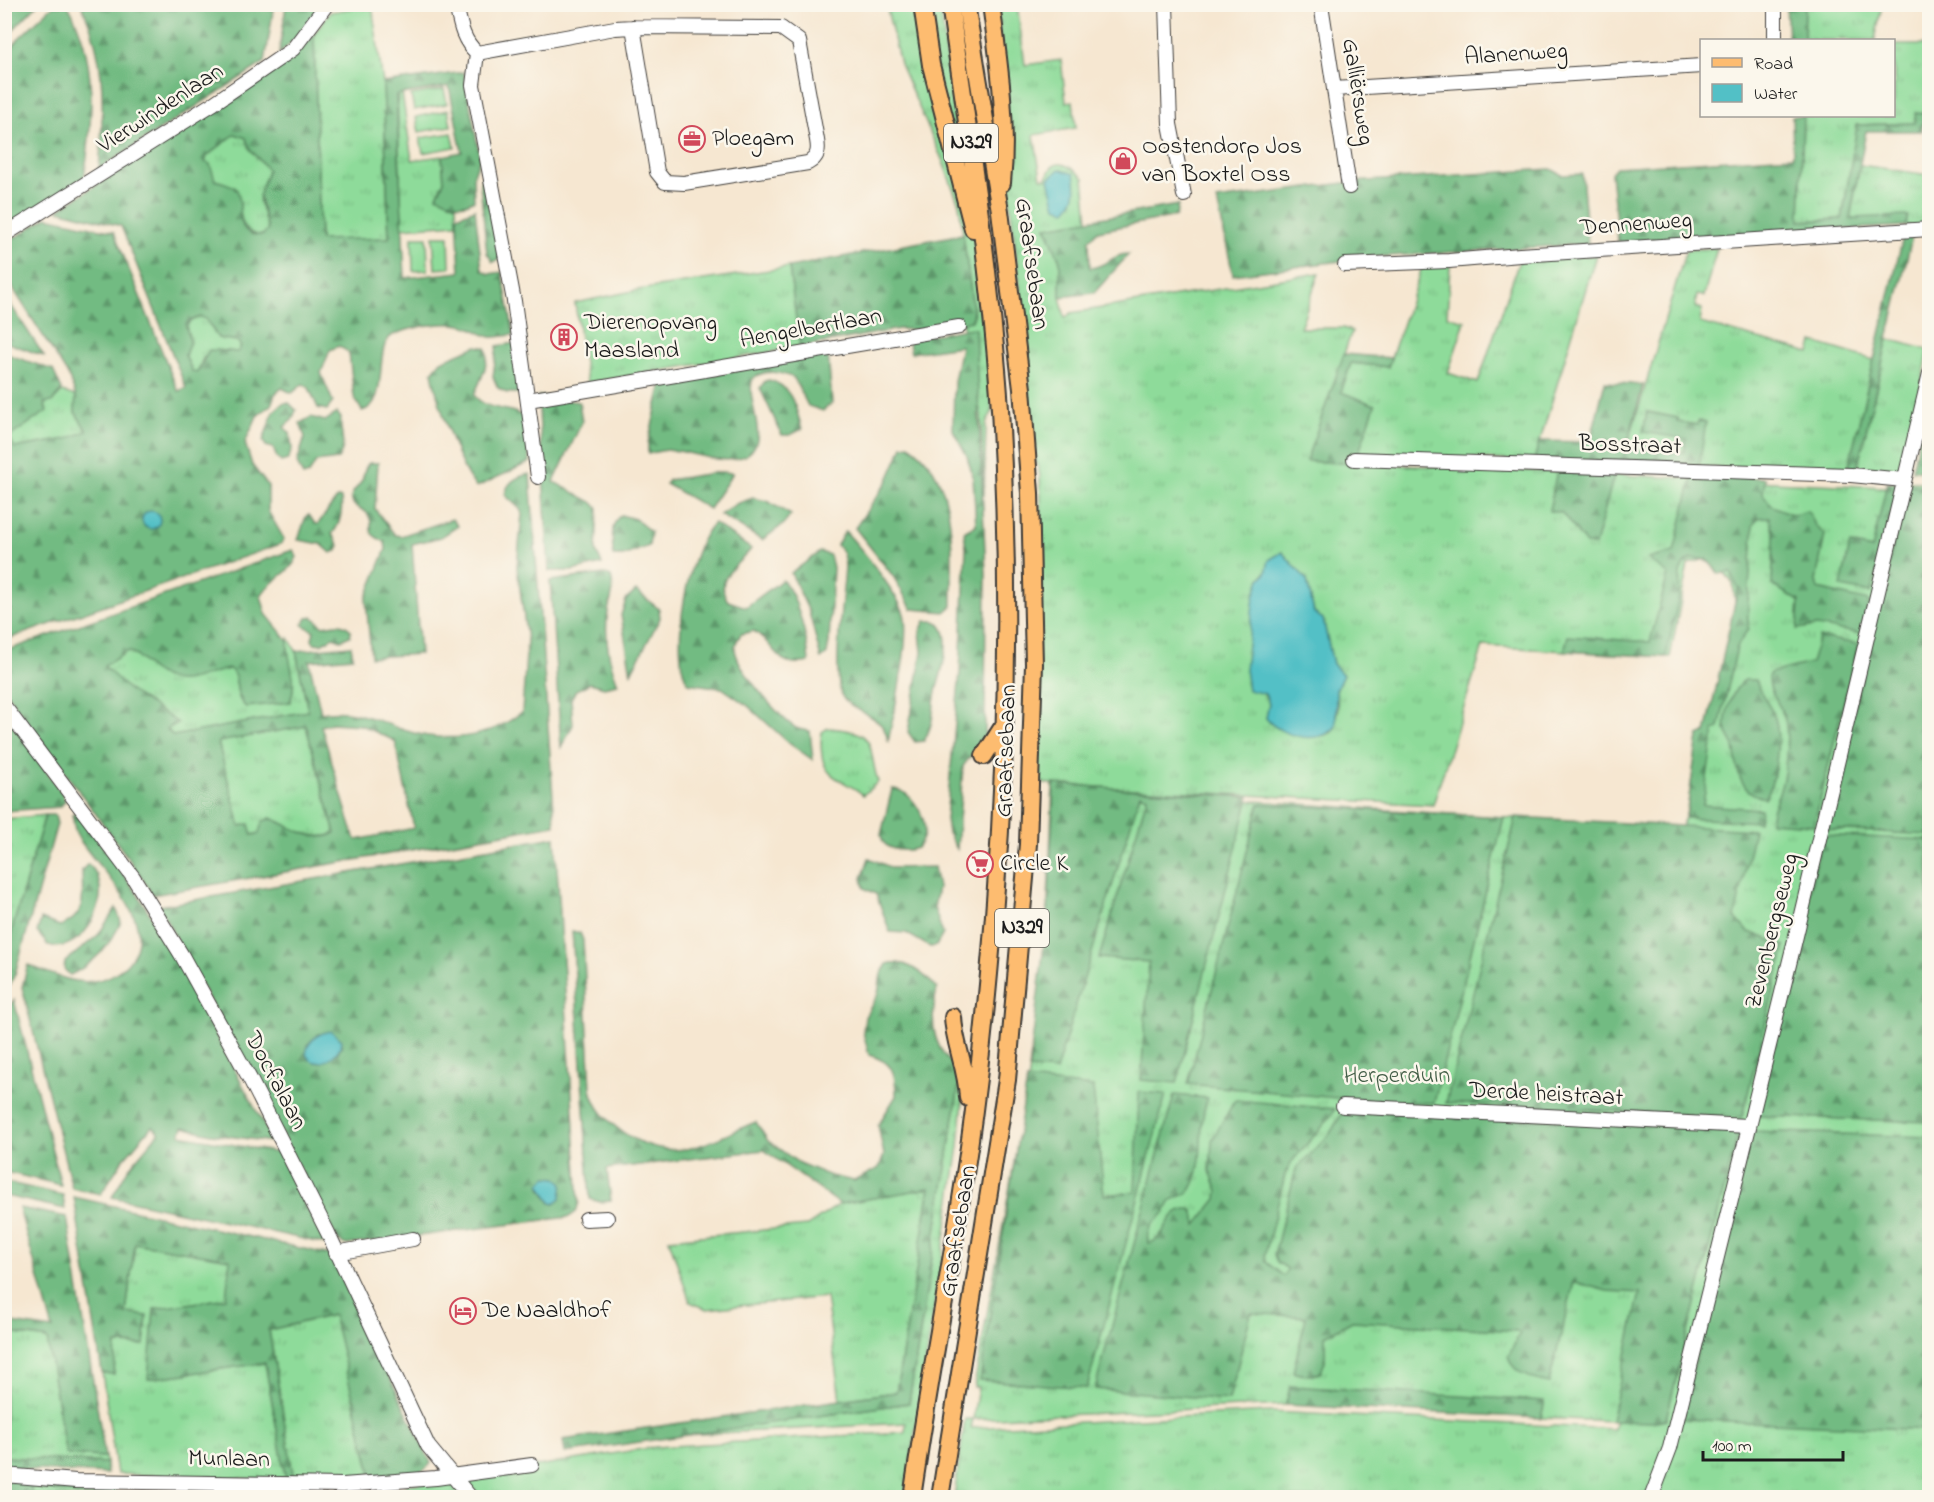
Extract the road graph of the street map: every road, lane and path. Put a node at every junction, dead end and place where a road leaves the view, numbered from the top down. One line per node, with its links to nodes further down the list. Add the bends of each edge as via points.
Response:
1 (327, 4): 19 (street, Vierwindenlaan, via 293,49)
2 (456, 4): 12 (street, via 461,29)
3 (922, 4): 21 (main road, N329, via 931,65)
4 (950, 4): 21 (main road, Graafsebaan / N329)
5 (966, 4): 17 (main road, Graafsebaan / N329)
6 (991, 4): 17 (main road, N329, via 1003,135)
7 (1166, 4): 16 (street, via 1170,124)
8 (1321, 4): 14 (street, Galliërsweg)
9 (1774, 4): 11 (street)
10 (633, 27): 10 (street, via 781,28 793,34 803,56 816,158 808,163 696,181 665,182 657,172); 12 (street)
11 (1775, 39)
12 (477, 53): 24 (street, via 473,85 510,277)
13 (1700, 66): 14 (street, Alanenweg)
14 (1334, 89): 15 (street, Galliërsweg)
15 (1349, 187)
16 (1184, 195)
17 (1000, 211): 44 (main road, Graafsebaan / N329, via 1017,335 1030,494 1034,664 1028,844 1007,1080)
18 (1929, 229): 20 (street, Dennenweg)
19 (4, 235)
20 (1346, 265)
21 (987, 282): 29 (main road, Graafsebaan / N329, via 1000,408)
22 (959, 327): 24 (street, Aengelbertlaan)
23 (1929, 373): 27 (street, Zevenbergseweg)
24 (528, 400): 26 (street)
25 (1354, 459): 27 (street, Bosstraat)
26 (538, 477)
27 (1904, 480): 33 (street, Zevenbergseweg)
28 (4, 706): 38 (street, Docfalaan, via 150,901 250,1079)
29 (1005, 722): 30 (main road); 34 (main road, Graafsebaan / N329, via 995,912)
30 (984, 756)
31 (953, 1017): 34 (main road, via 967,1083)
32 (1342, 1106): 33 (street, Derde heistraat)
33 (1748, 1126): 45 (street, Zevenbergseweg, via 1670,1448)
34 (969, 1147): 43 (main road, Graafsebaan / N329)
35 (607, 1218): 36 (street)
36 (586, 1219)
37 (413, 1239): 38 (street)
38 (336, 1253): 41 (street, Docfalaan, via 428,1446)
39 (532, 1465): 41 (street, Munlaan)
40 (4, 1475): 41 (street, Munlaan, via 76,1481 343,1485)
41 (453, 1476): 42 (street, Docfalaan)
42 (471, 1497)
43 (912, 1497)
44 (940, 1497)
45 (1651, 1497)

